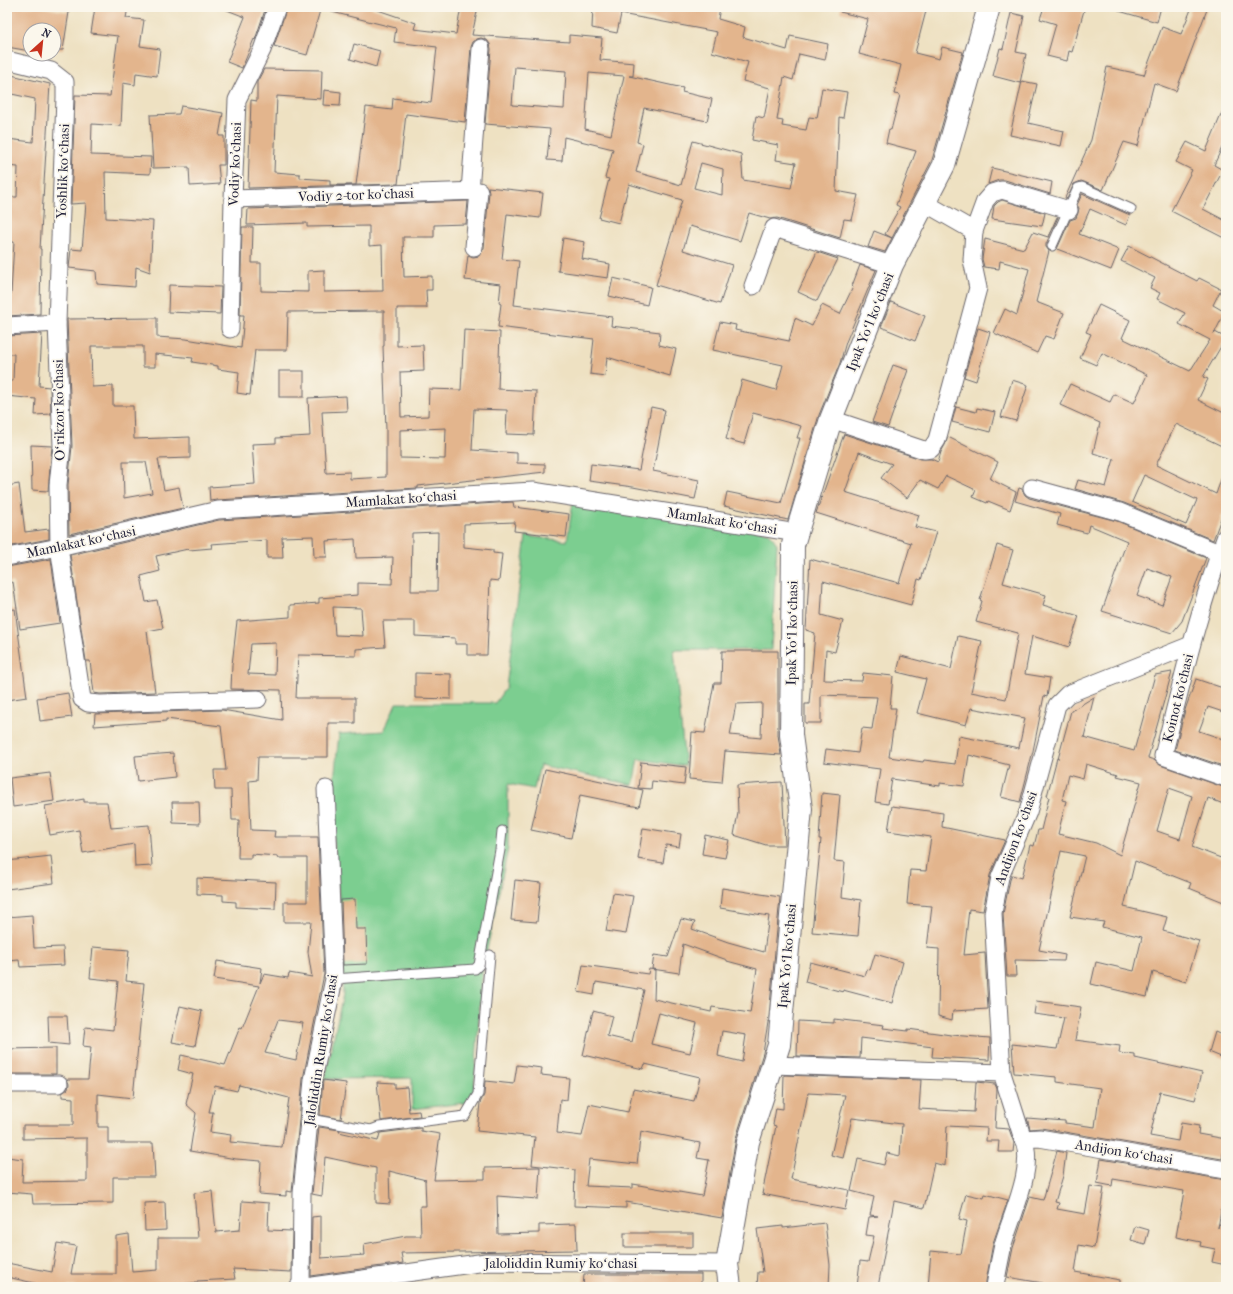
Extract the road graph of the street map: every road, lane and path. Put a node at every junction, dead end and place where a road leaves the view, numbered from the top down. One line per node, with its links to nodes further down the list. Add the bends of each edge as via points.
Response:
1 (277, 7): 6 (street, Vodiy ko'chasi, via 262,50 237,100)
2 (989, 7): 7 (street, Ipak Yoʻl koʻchasi, via 944,165)
3 (481, 48): 5 (street)
4 (7, 60): 15 (street, Yoshlik koʻchasi, via 51,71 65,82)
5 (475, 191): 6 (street, Vodiy 2-tor ko‘chasi); 12 (street)
6 (233, 199): 17 (street, Vodiy ko'chasi)
7 (925, 202): 10 (street); 13 (street, Ipak Yoʻl koʻchasi)
8 (1130, 209): 9 (lane, via 1082,187 1078,188 1074,195)
9 (1069, 210): 10 (street, via 1002,190 992,193 985,201); 11 (lane)
10 (974, 231): 18 (street, via 972,260 978,288 937,440 931,450 924,450)
11 (1052, 246)
12 (474, 247)
13 (892, 265): 14 (street, via 774,228); 18 (street, Ipak Yoʻl koʻchasi)
14 (753, 286)
15 (57, 323): 16 (street); 22 (street, Oʻrikzor ko'chasi, via 62,446 58,485)
16 (7, 326)
17 (230, 329)
18 (831, 419): 20 (street, Ipak Yoʻl koʻchasi)
19 (1032, 488): 23 (street, via 1120,512)
20 (797, 533): 22 (street, Mamlakat koʻchasi, via 533,491 218,510); 32 (street, Ipak Yoʻl koʻchasi, via 793,545 791,735 800,809 779,1045)
21 (1226, 536): 23 (street)
22 (59, 547): 24 (street, Mamlakat koʻchasi); 26 (street, Oʻrikzor ko'chasi, via 82,699 88,703 100,704)
23 (1219, 553): 25 (street)
24 (7, 557)
25 (1191, 645): 27 (street, Koinot ko'chasi, via 1163,756); 33 (street, Andijon koʻchasi, via 1068,694 1057,705 1028,812 1000,877 993,913)
26 (258, 699)
27 (1226, 778)
28 (326, 790): 31 (street, Jaloliddin Rumiy koʻchasi)
29 (502, 831): 31 (lane, via 479,965 475,969)
30 (490, 955): 36 (lane, via 478,1094 465,1116 379,1126 371,1130)
31 (334, 979): 36 (street, Jaloliddin Rumiy koʻchasi, via 313,1080)
32 (773, 1065): 33 (street); 39 (street, Ipak Yoʻl koʻchasi, via 748,1142)
33 (1002, 1073): 37 (street, Andijon koʻchasi)
34 (7, 1084): 35 (street)
35 (59, 1084)
36 (310, 1119): 41 (street, Jaloliddin Rumiy koʻchasi, via 302,1193)
37 (1023, 1139): 38 (street, Andijon koʻchasi, via 1039,1138); 44 (street, Andijon koʻchasi, via 1027,1156 1023,1184 1003,1246)
38 (1226, 1170)
39 (727, 1264): 42 (street, Jaloliddin Rumiy koʻchasi, via 486,1262); 43 (street, Ipak Yoʻl koʻchasi)
40 (298, 1287): 41 (street, Jaloliddin Rumiy koʻchasi)
41 (302, 1287): 42 (street, Jaloliddin Rumiy koʻchasi)
42 (312, 1287)
43 (730, 1287)
44 (995, 1287)

